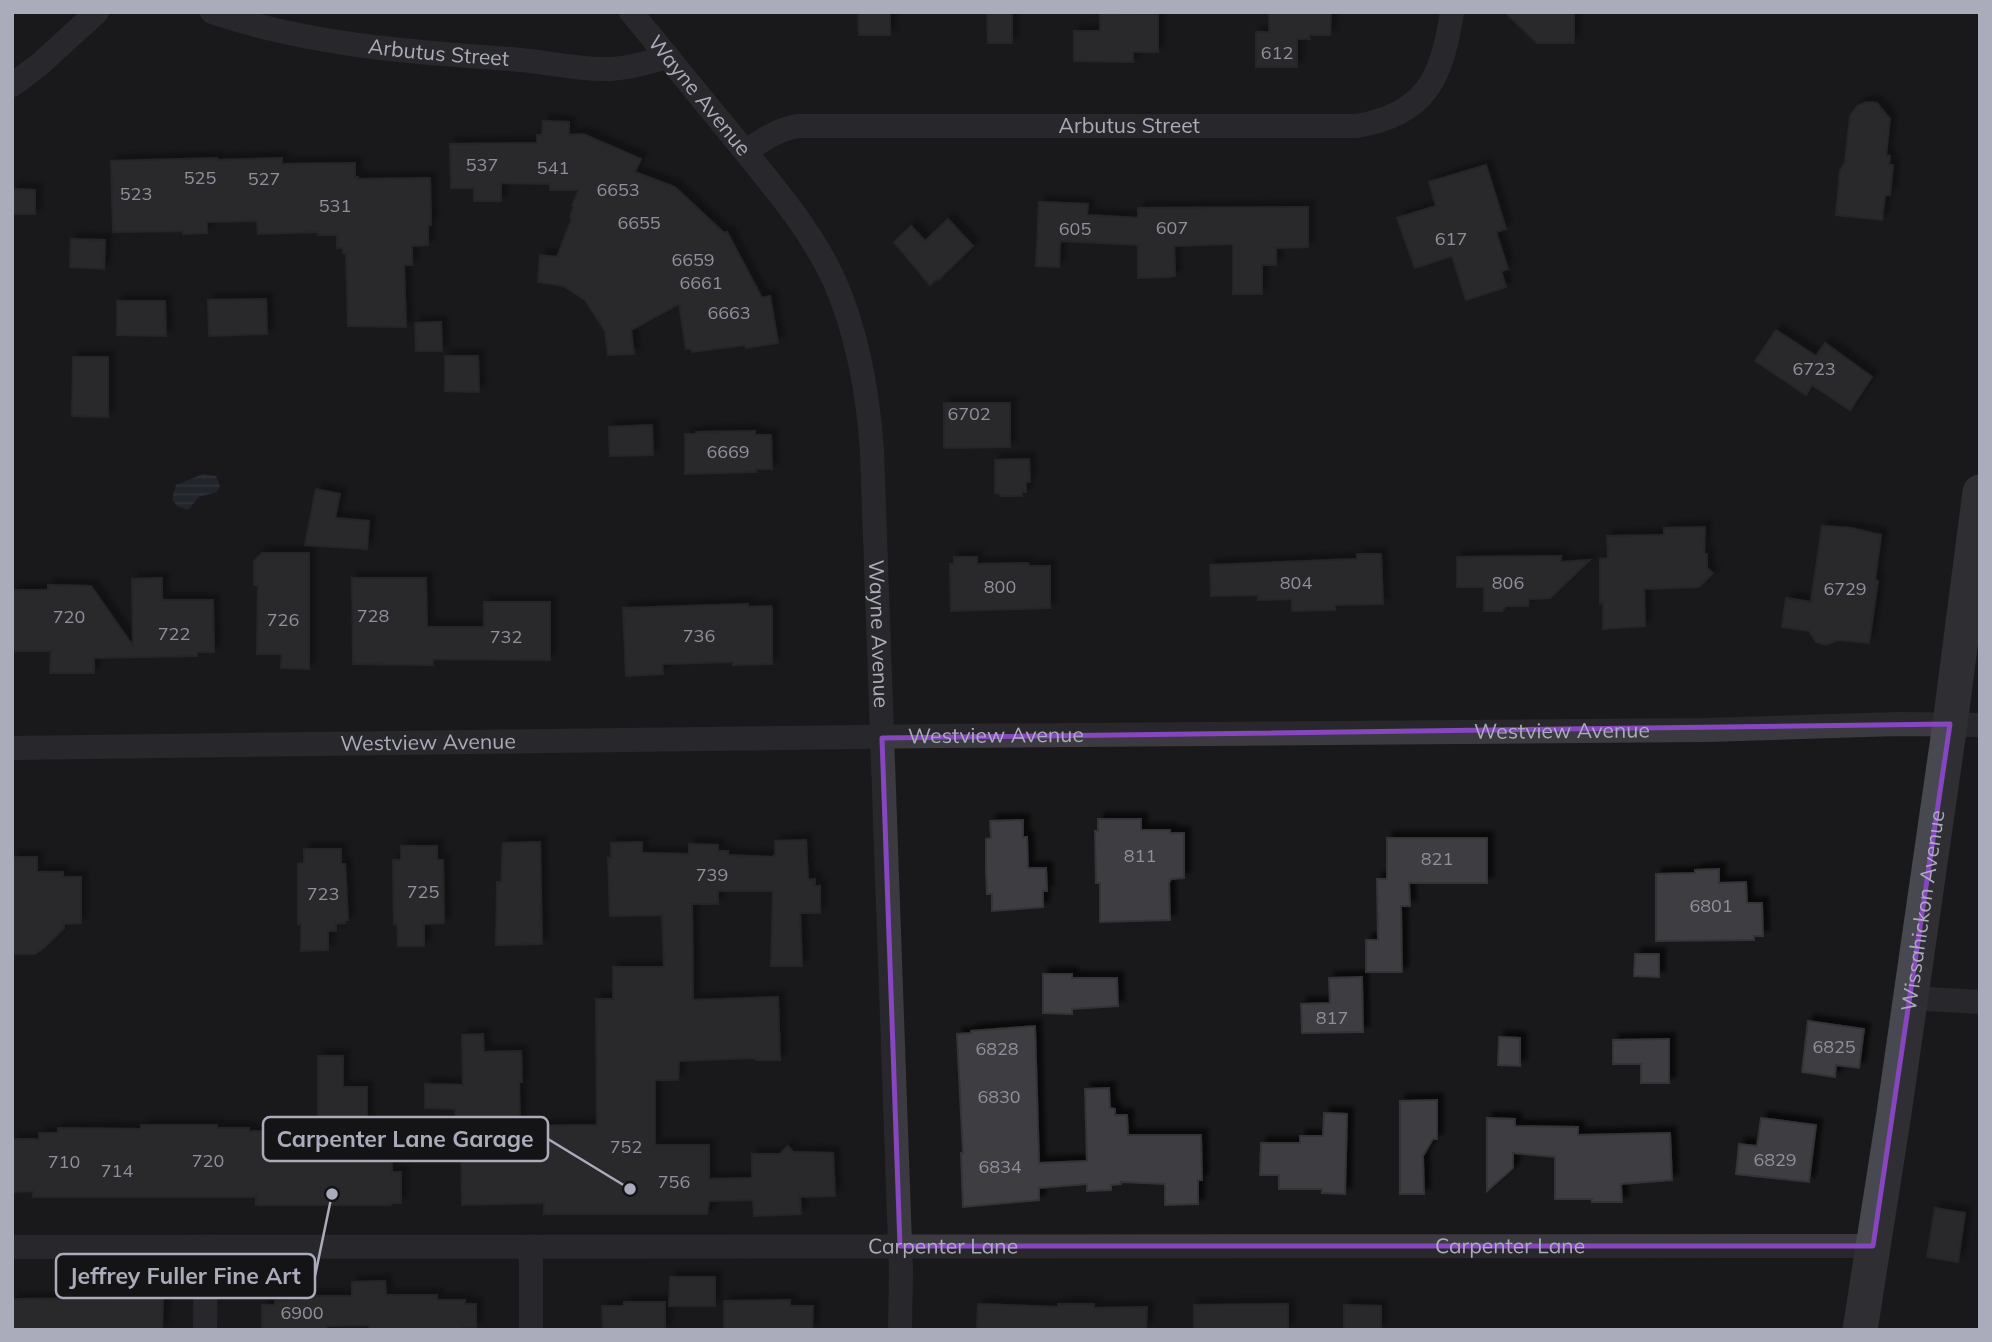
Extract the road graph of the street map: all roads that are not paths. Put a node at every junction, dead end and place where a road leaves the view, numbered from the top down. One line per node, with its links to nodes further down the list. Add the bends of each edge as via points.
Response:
1 (97, 12): 6 (street)
2 (212, 12): 5 (street, Arbutus Street, via 331,42 389,50 600,69)
3 (631, 12): 5 (street, Wayne Avenue)
4 (1452, 12): 7 (street, Arbutus Street, via 1446,50 1428,88 1414,103 1378,122 1357,126 796,126 773,134)
5 (668, 57): 7 (street, Wayne Avenue)
6 (12, 86)
7 (746, 152): 10 (street, Wayne Avenue, via 806,231 833,279 861,365 872,451)
8 (1980, 492): 9 (street, Wissahickon Avenue)
9 (1965, 724): 10 (street, Westview Avenue); 12 (street, Wissahickon Avenue)
10 (882, 738): 11 (street, Westview Avenue); 14 (street, Wayne Avenue)
11 (12, 748)
12 (1910, 998): 13 (street); 15 (street, Wissahickon Avenue)
13 (1980, 1002)
14 (900, 1246): 15 (street, Carpenter Lane); 17 (street, Carpenter Lane); 21 (street, Wayne Avenue)
15 (1873, 1246): 22 (street, Wissahickon Avenue)
16 (12, 1247): 18 (street, Carpenter Lane)
17 (531, 1247): 18 (street, Carpenter Lane); 20 (street)
18 (206, 1248): 19 (street)
19 (205, 1330)
20 (531, 1330)
21 (900, 1330)
22 (1860, 1330)

